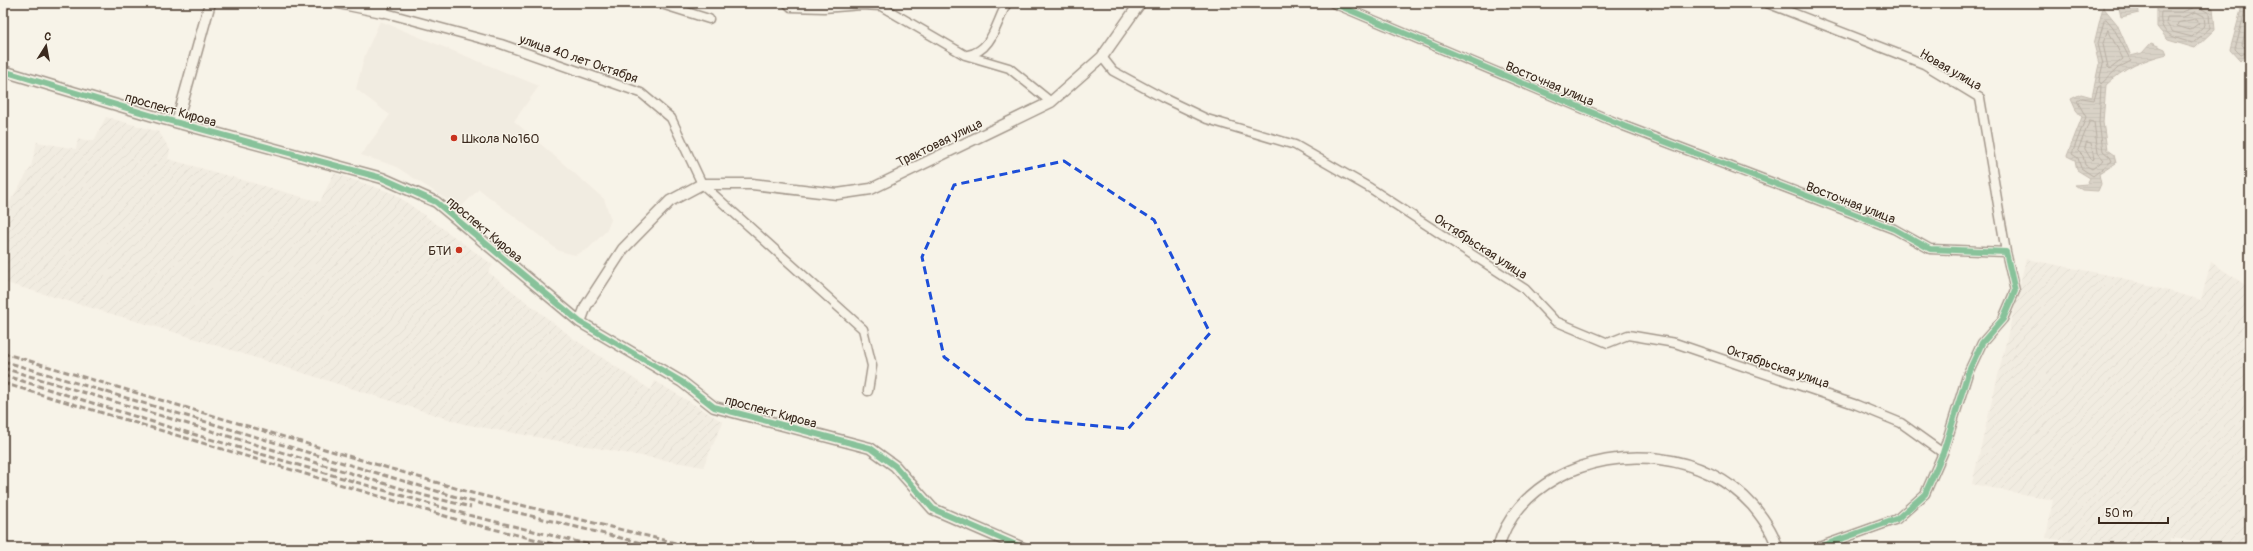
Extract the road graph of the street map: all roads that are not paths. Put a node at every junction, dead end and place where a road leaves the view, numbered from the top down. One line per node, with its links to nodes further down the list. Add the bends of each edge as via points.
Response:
1 (210, 3): 15 (street)
2 (338, 3): 9 (street, улица 40 лет Октября)
3 (658, 3): 10 (street)
4 (787, 3): 11 (street, via 791,7 881,6)
5 (1007, 3): 11 (street, via 988,43 979,53)
6 (1140, 3): 12 (street, Трактовая улица)
7 (1333, 3): 17 (street, Восточная улица, via 1624,126 1894,229 1930,249)
8 (1767, 3): 17 (street, Новая улица, via 1924,64 1980,98)
9 (384, 7): 16 (street, улица 40 лет Октября, via 501,44 640,93 671,118)
10 (709, 19)
11 (965, 55): 14 (street, via 1009,68)
12 (1102, 57): 14 (street, Трактовая улица); 20 (street, Октябрьская улица, via 1113,71 1163,98 1207,119 1295,145 1370,188 1525,289 1556,321 1608,343 1628,335 1675,343 1857,405 1901,423)
13 (3, 71): 15 (street, проспект Кирова)
14 (1051, 102): 16 (street, Трактовая улица, via 871,189 837,194 752,184)
15 (176, 122): 18 (street, проспект Кирова, via 382,178 436,202)
16 (702, 184): 18 (street, via 670,201 623,249 586,306); 19 (street, улица 40 лет Октября, via 863,329 872,366)
17 (2006, 252): 20 (street, via 2016,291 2003,319 1982,343 1971,367)
18 (580, 322): 21 (street, проспект Кирова, via 682,382 714,407 870,448 896,466 933,509)
19 (868, 391)
20 (1943, 453): 24 (street, via 1925,494 1897,519)
21 (1023, 548)
22 (1498, 548): 23 (street, via 1500,538 1522,503 1545,484 1576,467 1606,459 1646,456 1681,463 1718,477 1743,495 1763,517)
23 (1777, 548)
24 (1816, 548)

